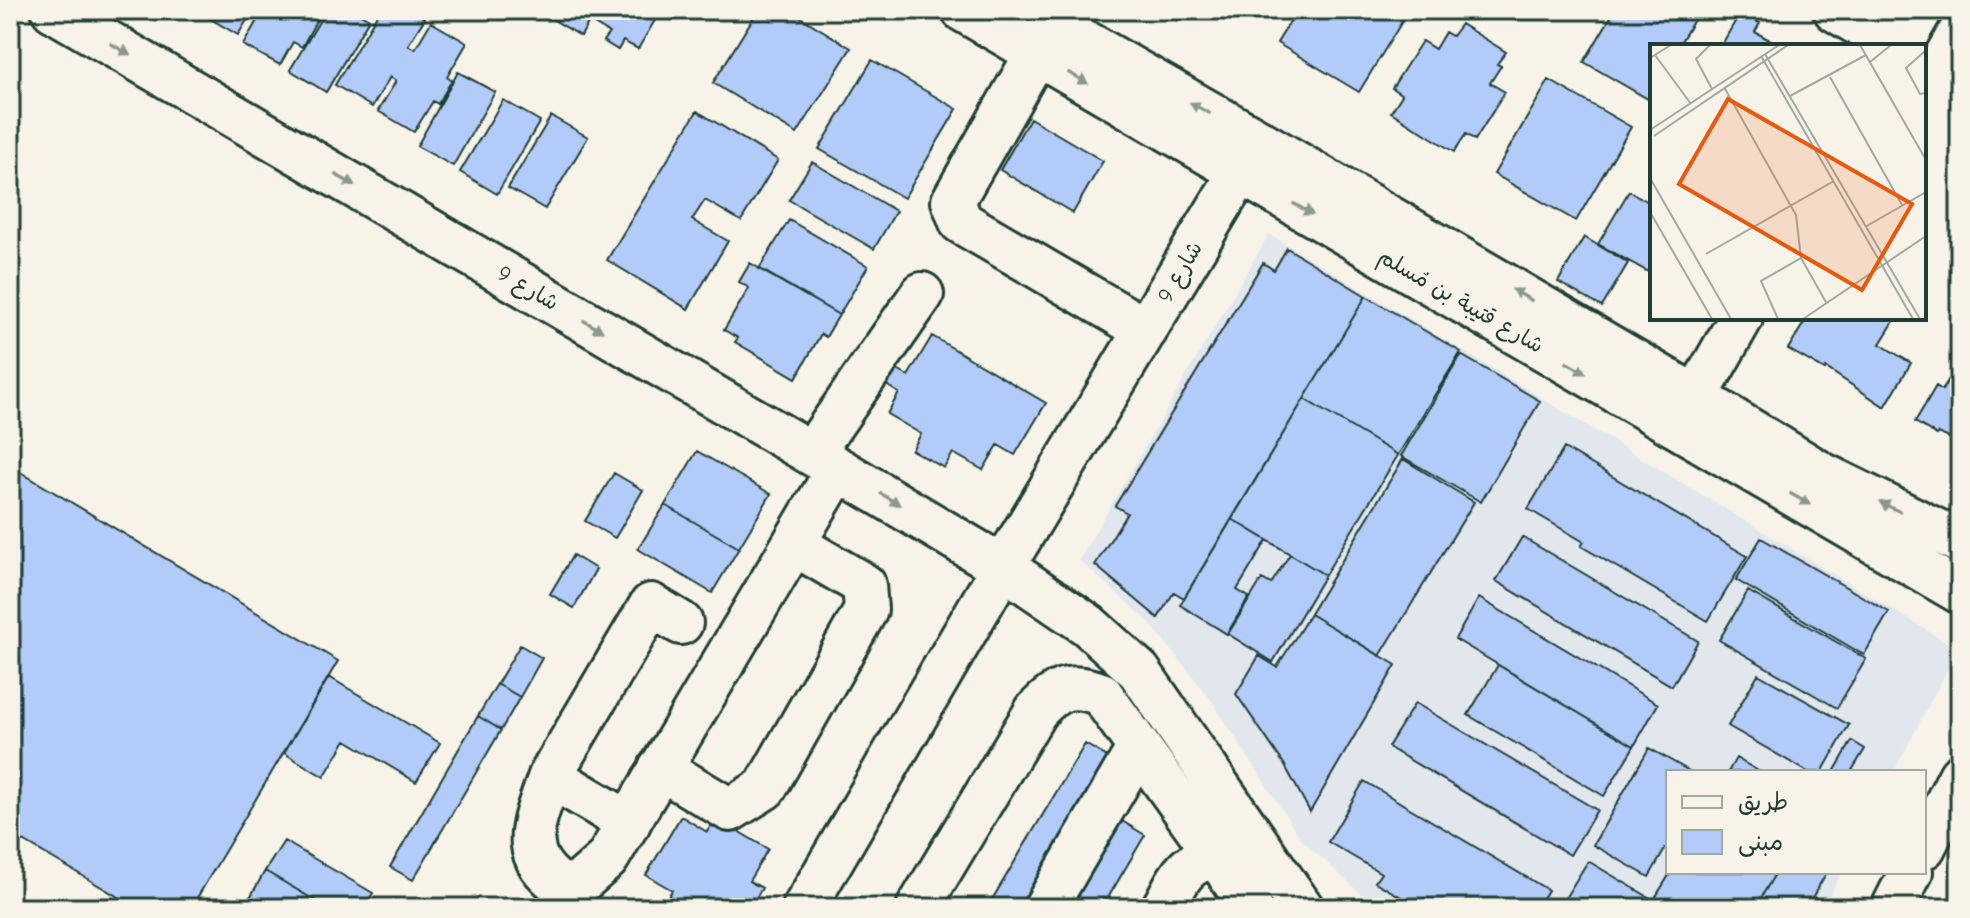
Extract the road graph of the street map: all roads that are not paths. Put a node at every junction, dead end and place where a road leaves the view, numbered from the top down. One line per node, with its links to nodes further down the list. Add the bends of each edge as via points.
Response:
1 (53, 10): 14 (street, شارع 9, one-way to 14)
2 (963, 10): 8 (street, شارع قتيبة بن مُسلم)
3 (1029, 10): 9 (street, شارع قتيبة بن مُسلم, one-way to 3)
4 (1835, 10): 6 (street)
5 (1921, 10): 7 (street)
6 (1894, 44)
7 (1898, 44)
8 (1037, 53): 9 (street, شارع قتيبة بن مُسلم, one-way to 9); 12 (street, via 953,201 961,222)
9 (1249, 156): 12 (street, شارع 9); 13 (street, شارع قتيبة بن مُسلم, one-way to 9); 18 (street, شارع قتيبة بن مُسلم, one-way to 18)
10 (922, 294): 14 (street)
11 (1740, 320): 13 (street)
12 (1146, 330): 17 (street, شارع 9)
13 (1696, 397): 15 (street, شارع قتيبة بن مُسلم, one-way to 13, via 1822,474)
14 (825, 461): 16 (street); 17 (street, شارع 9, one-way to 17)
15 (1960, 542)
16 (794, 544): 21 (street); 21 (street, via 864,585 866,610 765,788 730,810)
17 (1003, 567): 28 (street, شارع 9); 33 (street, شارع 9, via 1088,625 1139,671)
18 (1960, 592)
19 (681, 623): 22 (street, via 651,605)
20 (1139, 747): 26 (street); 29 (street, via 1101,694 1075,687 1050,695); 30 (street)
21 (660, 768): 24 (street)
22 (550, 776): 24 (street); 24 (street, via 535,819 532,851 545,874 564,887 582,881 607,859)
23 (1960, 776): 25 (street)
24 (629, 823)
25 (1926, 843)
26 (1217, 856): 31 (street, via 1190,864); 32 (street)
27 (1910, 874): 34 (street)
28 (804, 908)
29 (918, 908)
30 (1045, 908)
31 (1163, 908)
32 (1251, 908)
33 (1302, 908)
34 (1893, 908)

